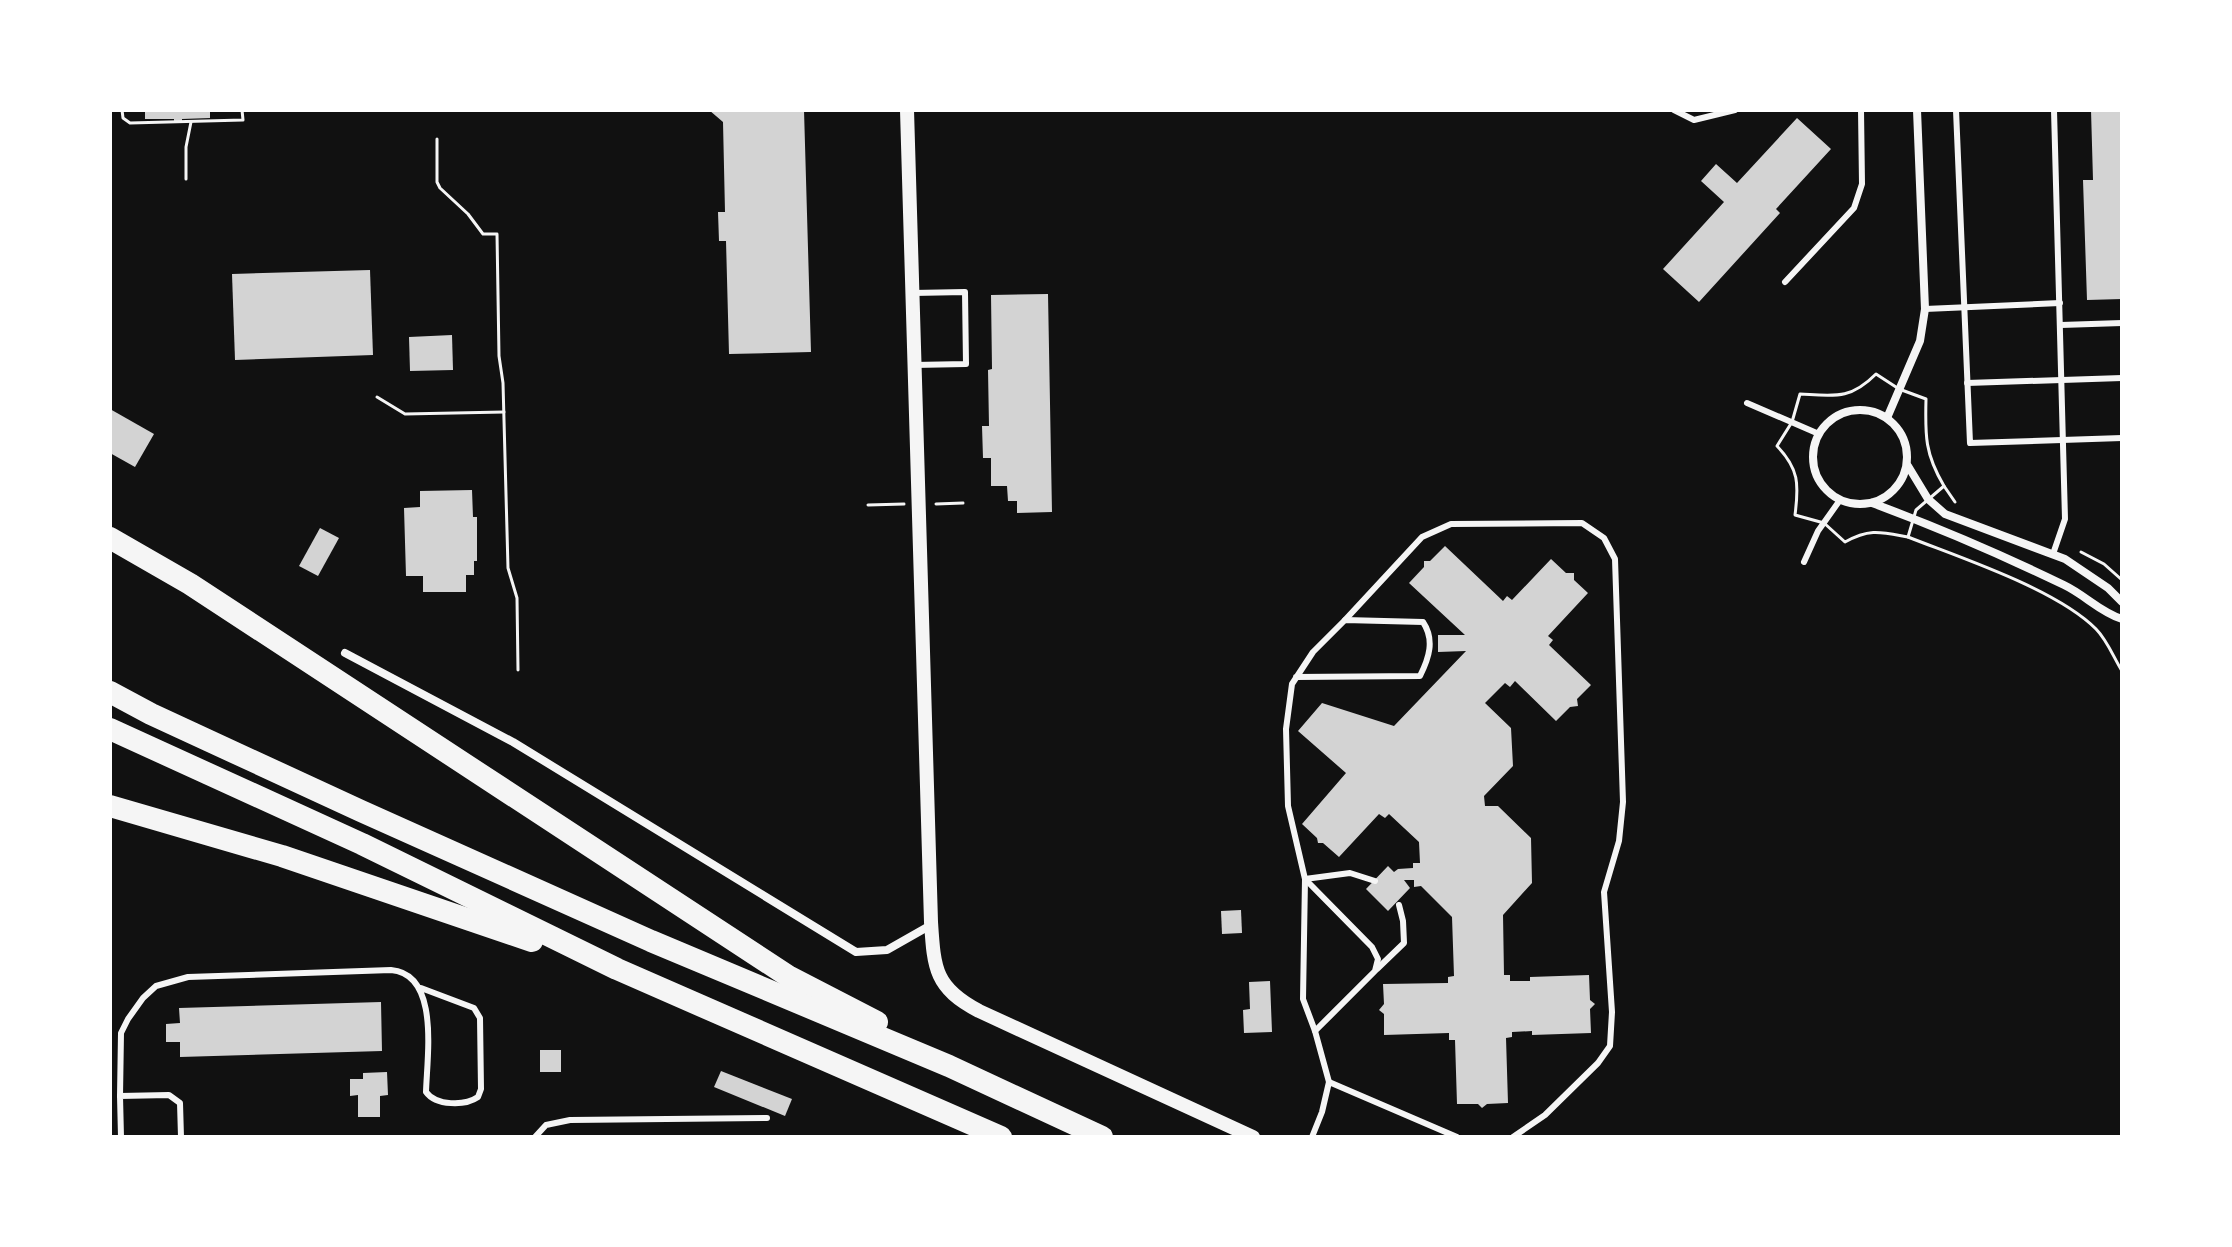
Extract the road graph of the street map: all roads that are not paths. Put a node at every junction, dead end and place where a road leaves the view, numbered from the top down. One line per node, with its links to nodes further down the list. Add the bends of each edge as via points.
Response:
1 (907, 110): 9 (street)
2 (1674, 110): 3 (lane, via 1694,120)
3 (1735, 110)
4 (1861, 110): 8 (lane, via 1862,184 1854,208)
5 (1917, 110): 12 (street)
6 (1956, 110): 11 (lane)
7 (2054, 110): 10 (lane)
8 (1785, 282)
9 (913, 293): 15 (street); 15 (lane, via 965,292 966,364)
10 (2060, 303): 11 (lane); 14 (lane)
11 (1964, 306): 12 (lane); 18 (lane)
12 (1925, 309): 20 (street, via 1920,341)
13 (2122, 323): 14 (lane)
14 (2061, 325): 17 (lane)
15 (914, 365): 41 (street)
16 (2122, 378): 17 (lane)
17 (2062, 380): 18 (lane); 23 (lane)
18 (1967, 383): 23 (lane, via 1970,443)
19 (1747, 403): 21 (lane)
20 (1887, 418): 21 (street, via 1857,410 1842,413); 24 (street, via 1906,443)
21 (1819, 434): 25 (street, via 1813,464 1827,491)
22 (2122, 438): 23 (lane)
23 (2064, 440): 28 (lane, via 2065,519)
24 (1908, 466): 26 (street, via 1902,481); 28 (street, via 1928,499 1945,514)
25 (1840, 500): 26 (street); 29 (lane)
26 (1871, 503): 31 (street, via 2073,589)
27 (110, 538): 46 (highway, via 190,584 788,976)
28 (2053, 554): 30 (street)
29 (1804, 562)
30 (2122, 602)
31 (2122, 619)
32 (1345, 620): 34 (lane); 34 (lane, via 1423,622 1430,633 1429,658 1420,676); 58 (lane, via 1422,537 1451,524 1582,523 1604,538 1615,559 1623,802 1619,841 1604,892 1610,1046 1545,1115)
33 (345, 653): 41 (street, via 513,742 856,952 887,950)
34 (1296, 677): 38 (lane, via 1286,729 1288,806)
35 (110, 692): 46 (highway, via 593,915)
36 (110, 729): 42 (highway)
37 (110, 806): 42 (highway, via 282,856)
38 (1305, 879): 39 (lane, via 1350,873); 43 (lane, via 1372,947 1378,959); 45 (lane, via 1303,999)
39 (1375, 881)
40 (1399, 905): 43 (lane, via 1404,943)
41 (931, 925): 55 (street, via 940,982 962,1003)
42 (617, 969): 53 (highway)
43 (1375, 971): 45 (lane)
44 (421, 988): 44 (lane, via 427,1013 426,1092 439,1102 471,1102 481,1089 480,1018 474,1008); 48 (lane, via 412,977 391,970 170,980 143,998 121,1033)
45 (1315, 1031): 47 (lane)
46 (949, 1066): 54 (highway)
47 (1329, 1082): 56 (lane); 57 (lane)
48 (120, 1096): 50 (lane); 51 (lane, via 169,1095 180,1103)
49 (767, 1118): 52 (lane, via 570,1120 546,1125)
50 (121, 1137)
51 (181, 1137)
52 (535, 1137)
53 (1001, 1137)
54 (1102, 1137)
55 (1253, 1137)
56 (1312, 1137)
57 (1457, 1137)
58 (1513, 1137)

